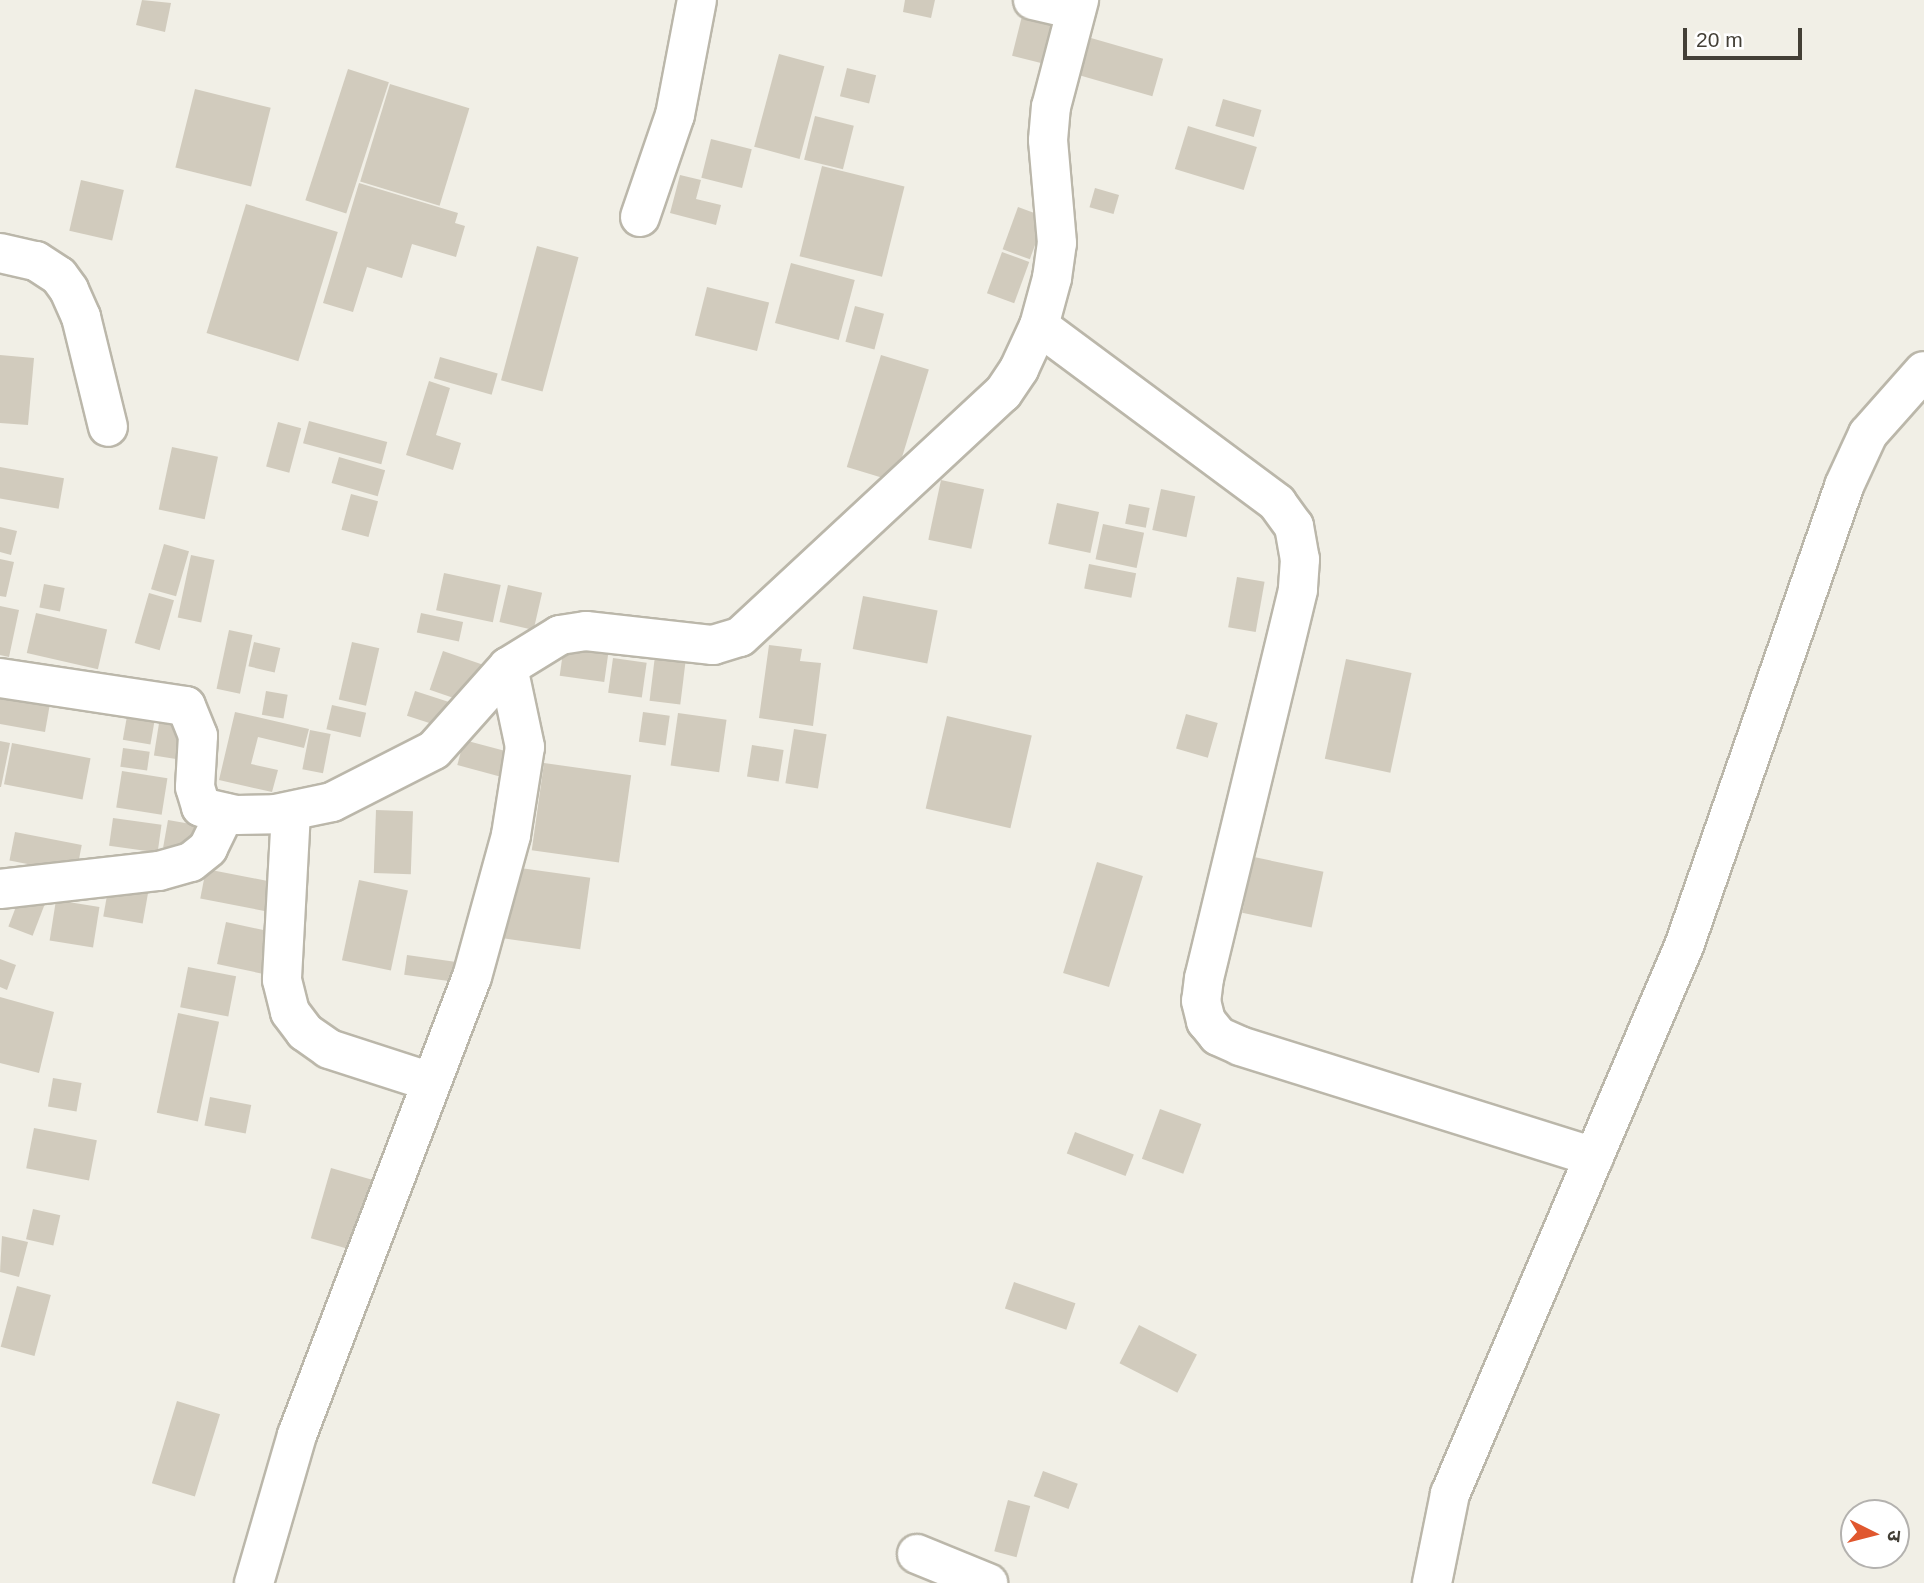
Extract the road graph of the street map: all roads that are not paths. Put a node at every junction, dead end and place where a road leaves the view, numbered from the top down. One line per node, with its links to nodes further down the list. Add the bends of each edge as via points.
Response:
1 (697, 0): 4 (street, via 675,115)
2 (1033, 0): 3 (street)
3 (1078, 5): 6 (street, via 1051,107 1048,140 1057,243)
4 (640, 218)
5 (0, 253): 8 (street, via 36,261 59,276 69,290 81,317)
6 (1039, 326): 9 (street, via 1003,393 740,638 713,645 674,644 586,631 560,635); 15 (street, via 1278,503 1294,526 1300,559 1298,590 1204,978 1201,1002 1206,1021 1218,1036 1240,1046)
7 (1924, 371): 15 (street, via 1868,434 1844,486 1684,946)
8 (108, 427)
9 (508, 667): 11 (street, via 434,750 331,802); 14 (street, via 525,747 511,835 472,976)
10 (0, 678): 12 (street, via 186,706 198,736 195,798 210,811)
11 (291, 812): 12 (street); 14 (street, via 282,980 290,1012 305,1032 329,1049)
12 (225, 813): 13 (street, via 208,848 191,862 159,871)
13 (0, 889)
14 (431, 1082): 17 (street, via 297,1435)
15 (1594, 1157): 19 (street, via 1450,1494)
16 (917, 1554): 18 (street)
17 (254, 1583)
18 (988, 1583)
19 (1432, 1583)

